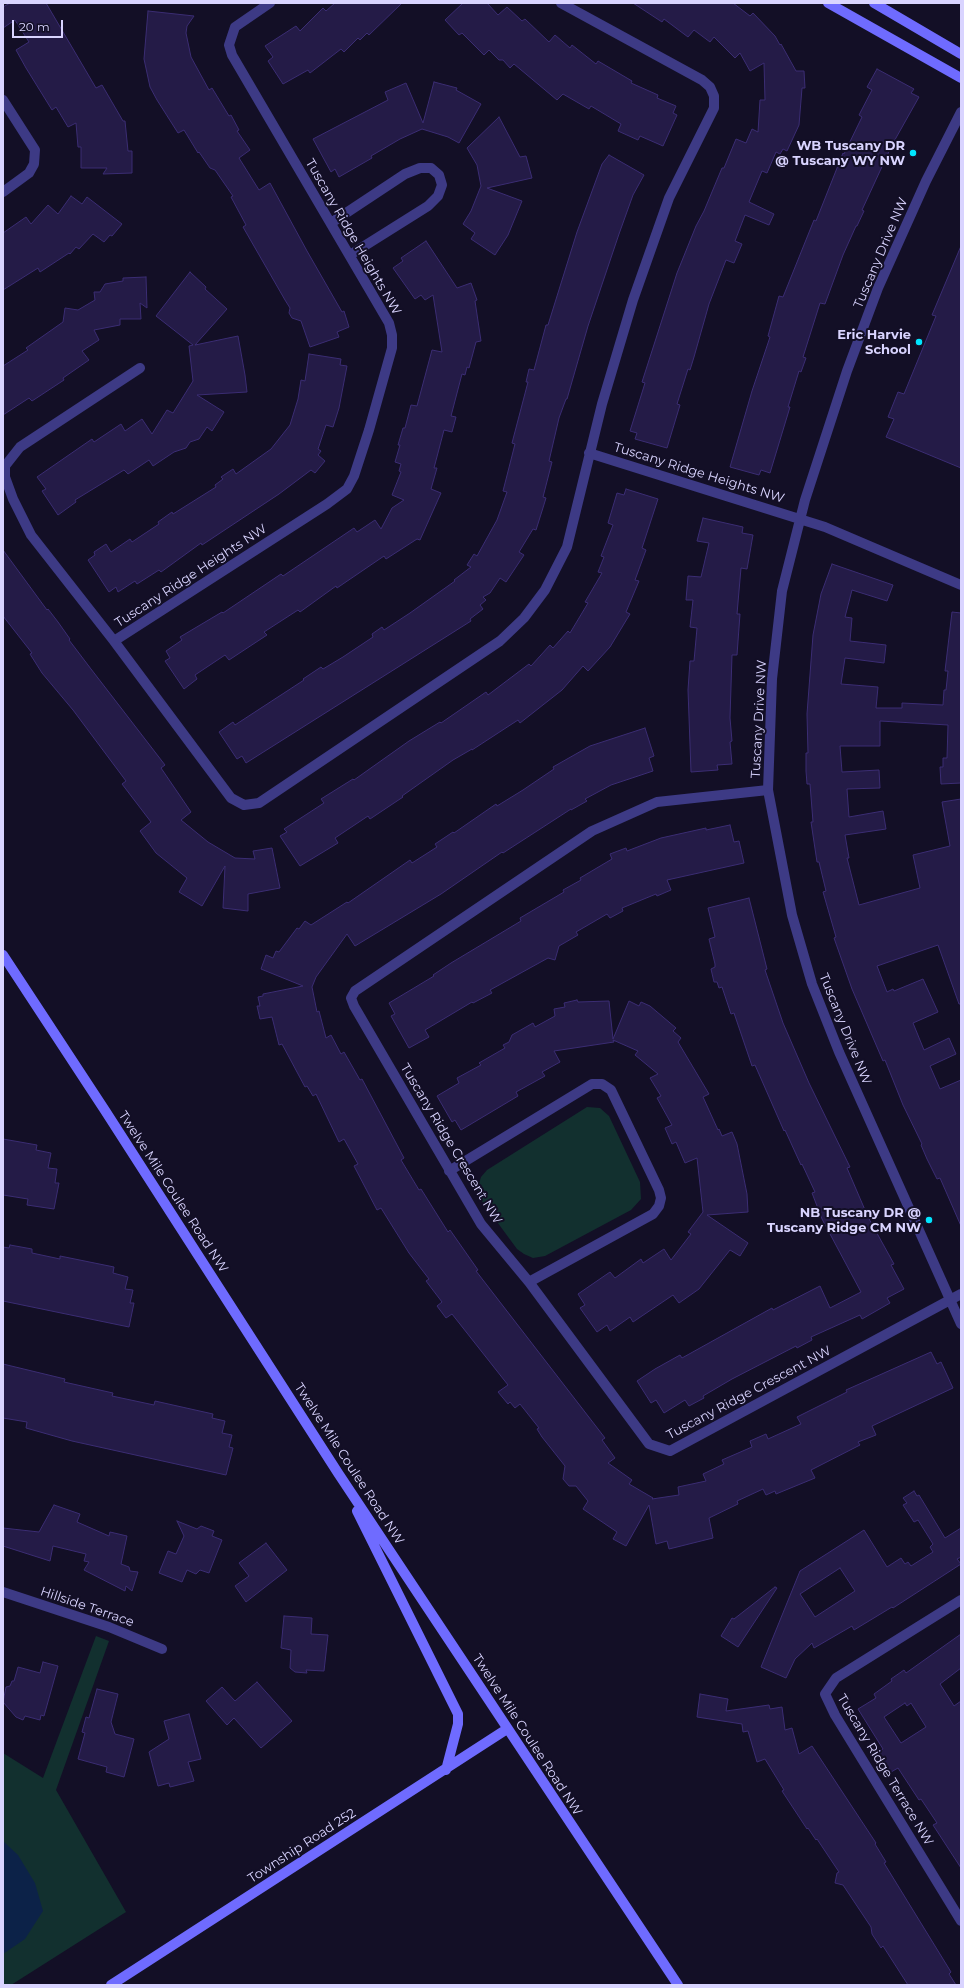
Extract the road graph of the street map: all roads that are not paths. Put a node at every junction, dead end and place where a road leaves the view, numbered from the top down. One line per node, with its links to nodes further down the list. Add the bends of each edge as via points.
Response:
1 (270, 3): 10 (street, Tuscany Ridge Heights NW, via 235,27 229,45 232,55)
2 (561, 3): 13 (street, Tuscany Ridge Heights NW, via 702,80 710,87 714,96 714,108 669,198 644,267 615,359)
3 (828, 3): 6 (street)
4 (874, 3): 5 (street)
5 (961, 54)
6 (961, 78)
7 (3, 100): 9 (street, via 34,150 34,164 29,173)
8 (961, 112): 14 (street, Tuscany Drive NW, via 926,181 878,288 847,371)
9 (3, 192)
10 (331, 223): 11 (street, Tuscany Ridge Heights NW); 11 (street, via 405,174 420,168 431,168 439,175 442,185 438,196 428,206)
11 (350, 255): 16 (street, Tuscany Ridge Heights NW, via 389,323 392,348 369,430 354,476 347,489)
12 (140, 368): 16 (street, via 20,447 5,466 7,485 31,535)
13 (590, 453): 14 (street, Tuscany Ridge Heights NW); 16 (street, Tuscany Ridge Heights NW, via 567,547 545,590 524,618 500,641 478,657 259,803 244,805 231,798)
14 (801, 518): 15 (street, Tuscany Ridge Heights NW); 17 (street, Tuscany Drive NW, via 782,598 772,679)
15 (961, 585)
16 (114, 641)
17 (768, 790): 19 (street, Tuscany Ridge Crescent NW, via 657,802 592,832 355,991 351,998 354,1006); 22 (street, Tuscany Drive NW, via 792,915 812,984 842,1059)
18 (3, 955): 24 (street, Twelve Mile Coulee Road NW)
19 (449, 1171): 20 (street, Tuscany Ridge Crescent NW, via 481,1224); 20 (street, via 592,1084 602,1084 611,1090 659,1190 659,1206 653,1214)
20 (529, 1282): 22 (street, Tuscany Ridge Crescent NW, via 649,1444 670,1451)
21 (961, 1294): 22 (street, Tuscany Ridge Crescent NW)
22 (950, 1299): 23 (street, Tuscany Drive NW)
23 (961, 1324)
24 (338, 1473): 28 (street, Twelve Mile Coulee Road NW); 29 (street, via 458,1714 458,1724)
25 (3, 1592): 27 (street, Hillside Terrace, via 109,1627)
26 (961, 1600): 30 (street, Tuscany Ridge Terrace NW, via 836,1678 825,1694 835,1715)
27 (162, 1649)
28 (507, 1729): 29 (street, Township Road 252); 32 (street, Twelve Mile Coulee Road NW)
29 (446, 1770): 31 (street, Township Road 252)
30 (961, 1921)
31 (111, 1985)
32 (678, 1985)

